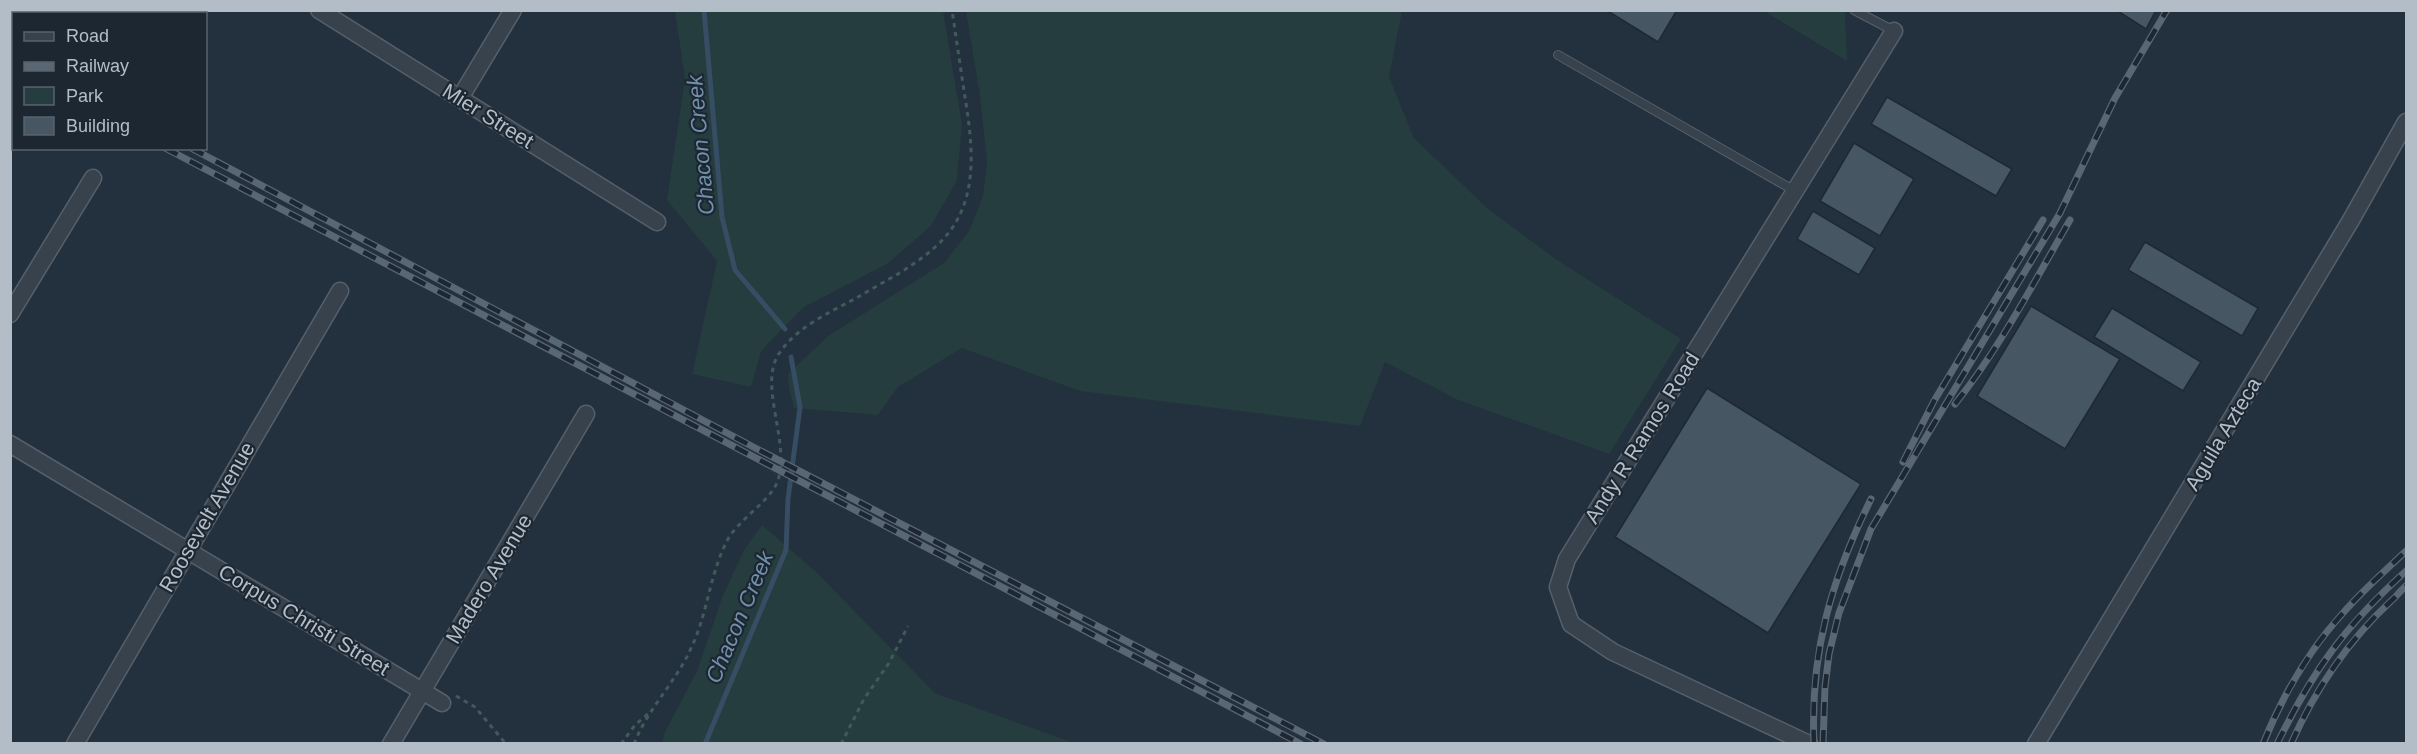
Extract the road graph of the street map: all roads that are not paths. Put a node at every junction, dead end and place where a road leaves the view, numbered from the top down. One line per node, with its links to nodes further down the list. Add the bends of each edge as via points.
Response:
1 (319, 10): 6 (street, Mier Street)
2 (513, 10): 6 (street)
3 (1854, 10): 4 (lane)
4 (1894, 31): 9 (street, Andy R Ramos Road)
5 (1558, 55): 9 (lane)
6 (460, 98): 10 (street, Mier Street)
7 (2406, 122): 21 (street, Aguila Azteca)
8 (93, 178): 12 (street)
9 (1795, 191): 20 (street, Andy R Ramos Road, via 1568,559 1558,587 1570,624 1612,652)
10 (657, 222)
11 (340, 291): 15 (street, Roosevelt Avenue)
12 (10, 314)
13 (586, 414): 16 (street, Madero Avenue)
14 (10, 444): 15 (street, Corpus Christi Street)
15 (187, 550): 16 (street, Corpus Christi Street); 18 (street, Roosevelt Avenue)
16 (422, 691): 17 (street, Corpus Christi Street); 19 (street, Madero Avenue)
17 (446, 699)
18 (75, 744)
19 (391, 744)
20 (1809, 744)
21 (2036, 744)

